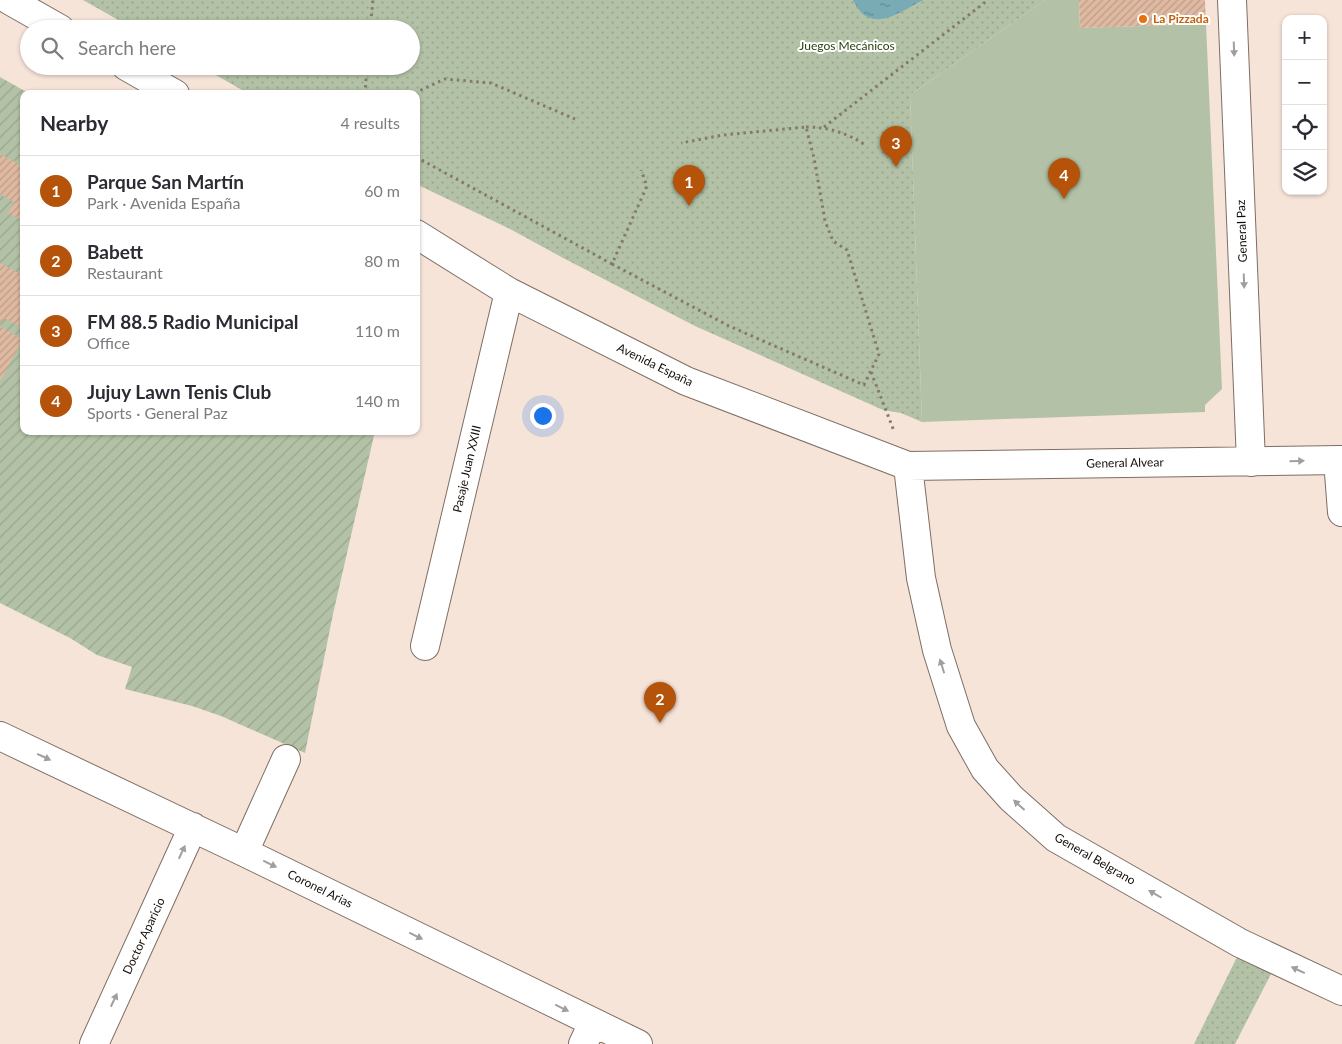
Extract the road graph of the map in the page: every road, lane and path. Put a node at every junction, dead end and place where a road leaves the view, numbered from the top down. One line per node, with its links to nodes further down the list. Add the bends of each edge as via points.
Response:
1 (10, 0): 5 (street)
2 (373, 0): 6 (path)
3 (988, 0): 14 (path)
4 (1232, 0): 24 (street, General Paz, one-way to 24)
5 (44, 20)
6 (371, 20)
7 (142, 75): 9 (street)
8 (366, 75): 10 (path)
9 (168, 90)
10 (365, 90)
11 (420, 90): 12 (path, via 445,78 492,83)
12 (575, 118)
13 (806, 127): 14 (path); 15 (path, via 723,135); 22 (path, via 825,221 833,241 846,250 879,354)
14 (824, 127): 16 (path)
15 (681, 143)
16 (867, 146)
17 (420, 159): 20 (path)
18 (641, 170): 20 (path, via 647,186)
19 (420, 236): 21 (street, Avenida España)
20 (612, 264): 22 (path, via 729,326 864,385)
21 (509, 292): 25 (street, Avenida España, via 686,381); 27 (street, Pasaje Juan XXIII)
22 (870, 371): 25 (path)
23 (1340, 460): 24 (street, General Alvear, one-way to 23); 26 (street)
24 (1251, 462): 25 (street, General Alvear)
25 (908, 466): 32 (street, General Belgrano, one-way to 25, via 1240,943 1056,838 1011,798 985,769 961,726 937,650 921,578)
26 (1342, 512)
27 (425, 646)
28 (0, 736): 30 (street, Coronel Arias, one-way to 30)
29 (286, 759): 31 (street)
30 (193, 827): 31 (street, Coronel Arias); 34 (street, Doctor Aparicio, one-way to 30)
31 (244, 852): 33 (street, Coronel Arias, one-way to 33)
32 (1342, 991)
33 (588, 1033): 35 (street, Coronel Arias)
34 (94, 1044)
35 (638, 1044)

